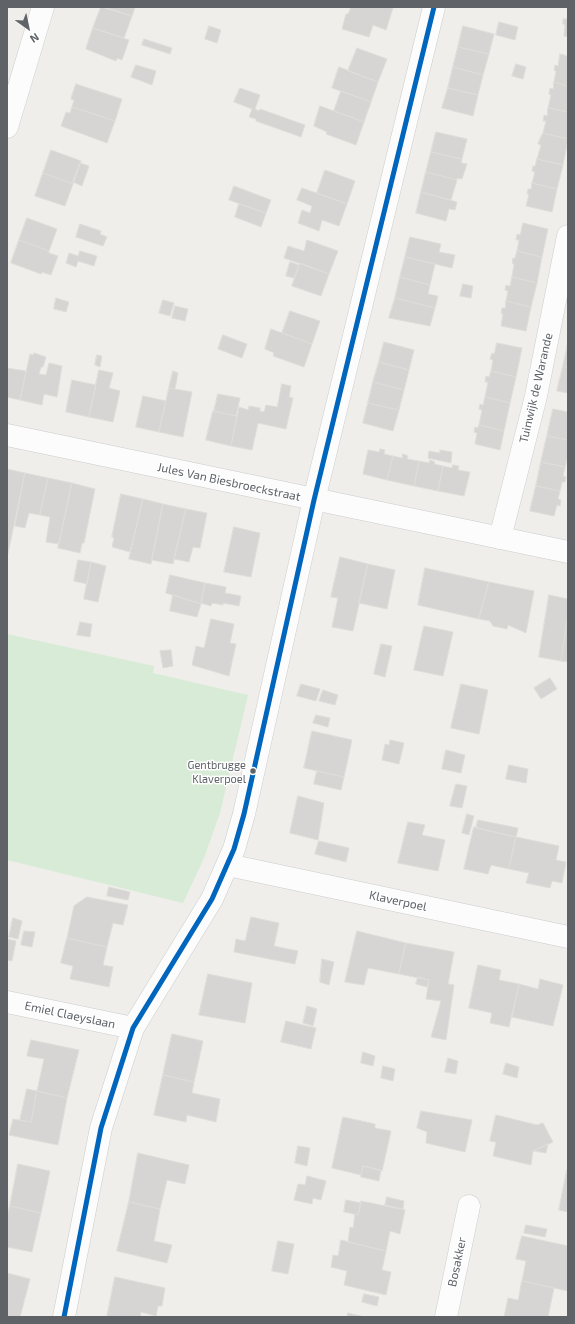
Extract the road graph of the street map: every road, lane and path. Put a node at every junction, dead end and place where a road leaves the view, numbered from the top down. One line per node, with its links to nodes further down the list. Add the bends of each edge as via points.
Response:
1 (43, 7): 3 (street)
2 (434, 7): 6 (street, Emiel Claeyslaan)
3 (7, 128)
4 (568, 236): 7 (street, Tuinwijk de Warande, via 536,396)
5 (7, 435): 6 (street, Jules Van Biesbroeckstraat)
6 (314, 500): 7 (street, Jules Van Biesbroeckstraat); 9 (street, Emiel Claeyslaan, via 244,814)
7 (500, 538): 8 (street, Jules Van Biesbroeckstraat)
8 (568, 552)
9 (228, 865): 10 (street, Klaverpoel); 12 (street, Emiel Claeyslaan, via 208,906)
10 (568, 937)
11 (7, 1002): 12 (street, Emiel Claeyslaan)
12 (133, 1028): 14 (street, Emiel Claeyslaan, via 101,1128)
13 (469, 1206): 15 (street, Bosakker)
14 (64, 1317)
15 (446, 1317)

